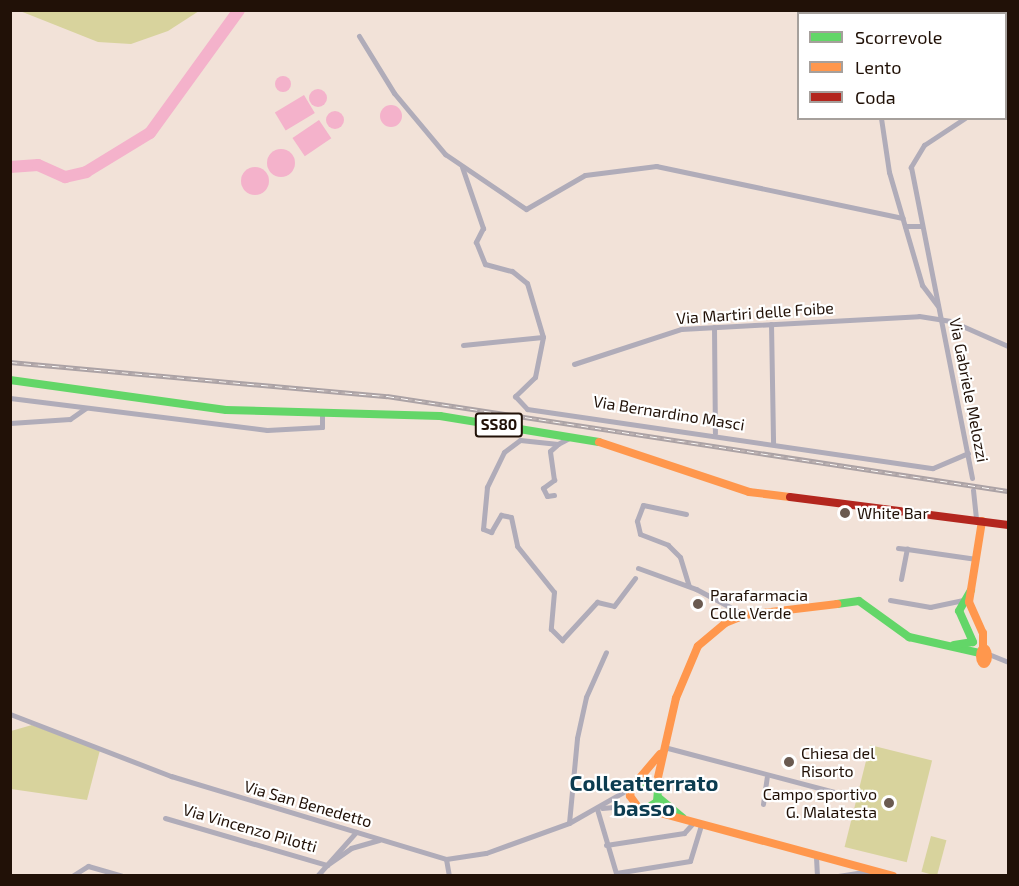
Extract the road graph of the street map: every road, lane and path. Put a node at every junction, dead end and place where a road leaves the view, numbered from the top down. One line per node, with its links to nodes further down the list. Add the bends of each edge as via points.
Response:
1 (359, 36): 4 (street, via 415,121)
2 (881, 120): 5 (street)
3 (962, 120): 7 (street, Via Gabriele Melozzi, via 915,155 912,181)
4 (462, 166): 5 (street, via 526,209 585,175 656,166); 12 (street, via 483,228 476,242 485,264 506,268 526,283)
5 (903, 218): 6 (street)
6 (905, 226): 7 (street); 8 (street, via 922,285)
7 (922, 226): 8 (street, Via Gabriele Melozzi)
8 (940, 307): 9 (street, Via Gabriele Melozzi)
9 (942, 320): 10 (street, Via Martiri delle Foibe, via 919,316); 14 (street, Via Martiri delle Foibe); 25 (street, Via Gabriele Melozzi)
10 (771, 324): 11 (street, Via Martiri delle Foibe); 23 (street)
11 (714, 327): 15 (street, Via Martiri delle Foibe, via 681,329); 21 (street)
12 (543, 337): 13 (street); 21 (street, Via Bernardino Masci, via 536,377 515,396 520,405)
13 (463, 345)
14 (1008, 346)
15 (574, 364)
16 (10, 380): 19 (street, SS80, via 226,410)
17 (10, 398): 18 (street)
18 (86, 408): 19 (street, via 267,430 322,427); 20 (street, via 70,419)
19 (322, 413): 22 (street, SS80, via 422,414)
20 (10, 423)
21 (715, 433): 23 (street, Via Bernardino Masci)
22 (571, 437): 24 (street); 30 (street, SS80, via 631,451 749,492)
23 (773, 443): 25 (street, Via Bernardino Masci, via 933,468)
24 (558, 444): 28 (street, via 550,451 554,480 543,488 548,496); 36 (street, via 520,440 504,452 487,488 483,529 491,532 501,515 511,517 517,546 554,592 551,629 562,640 597,602 614,606)
25 (968, 453): 26 (street, Via Gabriele Melozzi)
26 (972, 478)
27 (973, 490): 30 (street)
28 (554, 495)
29 (686, 514): 38 (street, via 643,505 637,521 640,534 668,545 680,557)
30 (979, 521): 31 (street, SS80); 34 (street)
31 (1008, 525)
32 (898, 549): 33 (street)
33 (907, 549): 34 (street); 37 (street)
34 (976, 559): 39 (street)
35 (638, 568): 38 (street)
36 (635, 578)
37 (901, 579)
38 (689, 586): 42 (street)
39 (972, 589): 41 (street); 44 (street, via 969,602 983,633)
40 (890, 600): 41 (street, via 930,607)
41 (963, 600): 43 (street, via 959,611 973,642 964,646)
42 (744, 615): 43 (street, via 859,601); 48 (street, via 710,632 698,646)
43 (914, 639): 44 (street)
44 (983, 651): 46 (street)
45 (606, 652): 60 (street, via 586,697)
46 (1008, 662)
47 (11, 715): 62 (street, Via San Benedetto, via 171,776)
48 (661, 750): 49 (street); 50 (street); 51 (street)
49 (766, 777): 53 (street); 55 (street)
50 (640, 781): 51 (street); 52 (street)
51 (656, 786): 54 (street)
52 (632, 787): 56 (street); 57 (street)
53 (842, 794)
54 (659, 798): 58 (street); 61 (street)
55 (763, 804)
56 (634, 805): 57 (street); 58 (street)
57 (599, 809): 60 (street, Via San Benedetto); 66 (street)
58 (645, 809): 61 (street)
59 (165, 818): 70 (street, Via Vincenzo Pilotti)
60 (569, 823): 69 (street, Via San Benedetto, via 486,853)
61 (694, 824): 66 (street, via 684,833); 66 (street, via 687,862 616,873); 68 (street)
62 (338, 827): 63 (street, Via San Benedetto); 65 (street, Via Vincenzo Pilotti, via 346,836)
63 (356, 832): 64 (street, Via San Benedetto); 65 (street, Via Vincenzo Pilotti); 67 (street)
64 (383, 840): 67 (street, Via Vincenzo Pilotti); 69 (street, Via San Benedetto)
65 (343, 843): 70 (street, Via Vincenzo Pilotti)
66 (606, 845)
67 (351, 848): 70 (street, Via Vincenzo Pilotti)
68 (816, 857): 71 (street); 76 (street)
69 (446, 859): 75 (street)
70 (327, 865): 74 (street, Via Vincenzo Pilotti)
71 (871, 870): 77 (street); 78 (street)
72 (72, 876): 73 (street, via 88,866)
73 (122, 876)
74 (317, 876)
75 (449, 876)
76 (817, 876)
77 (838, 876)
78 (893, 876)

